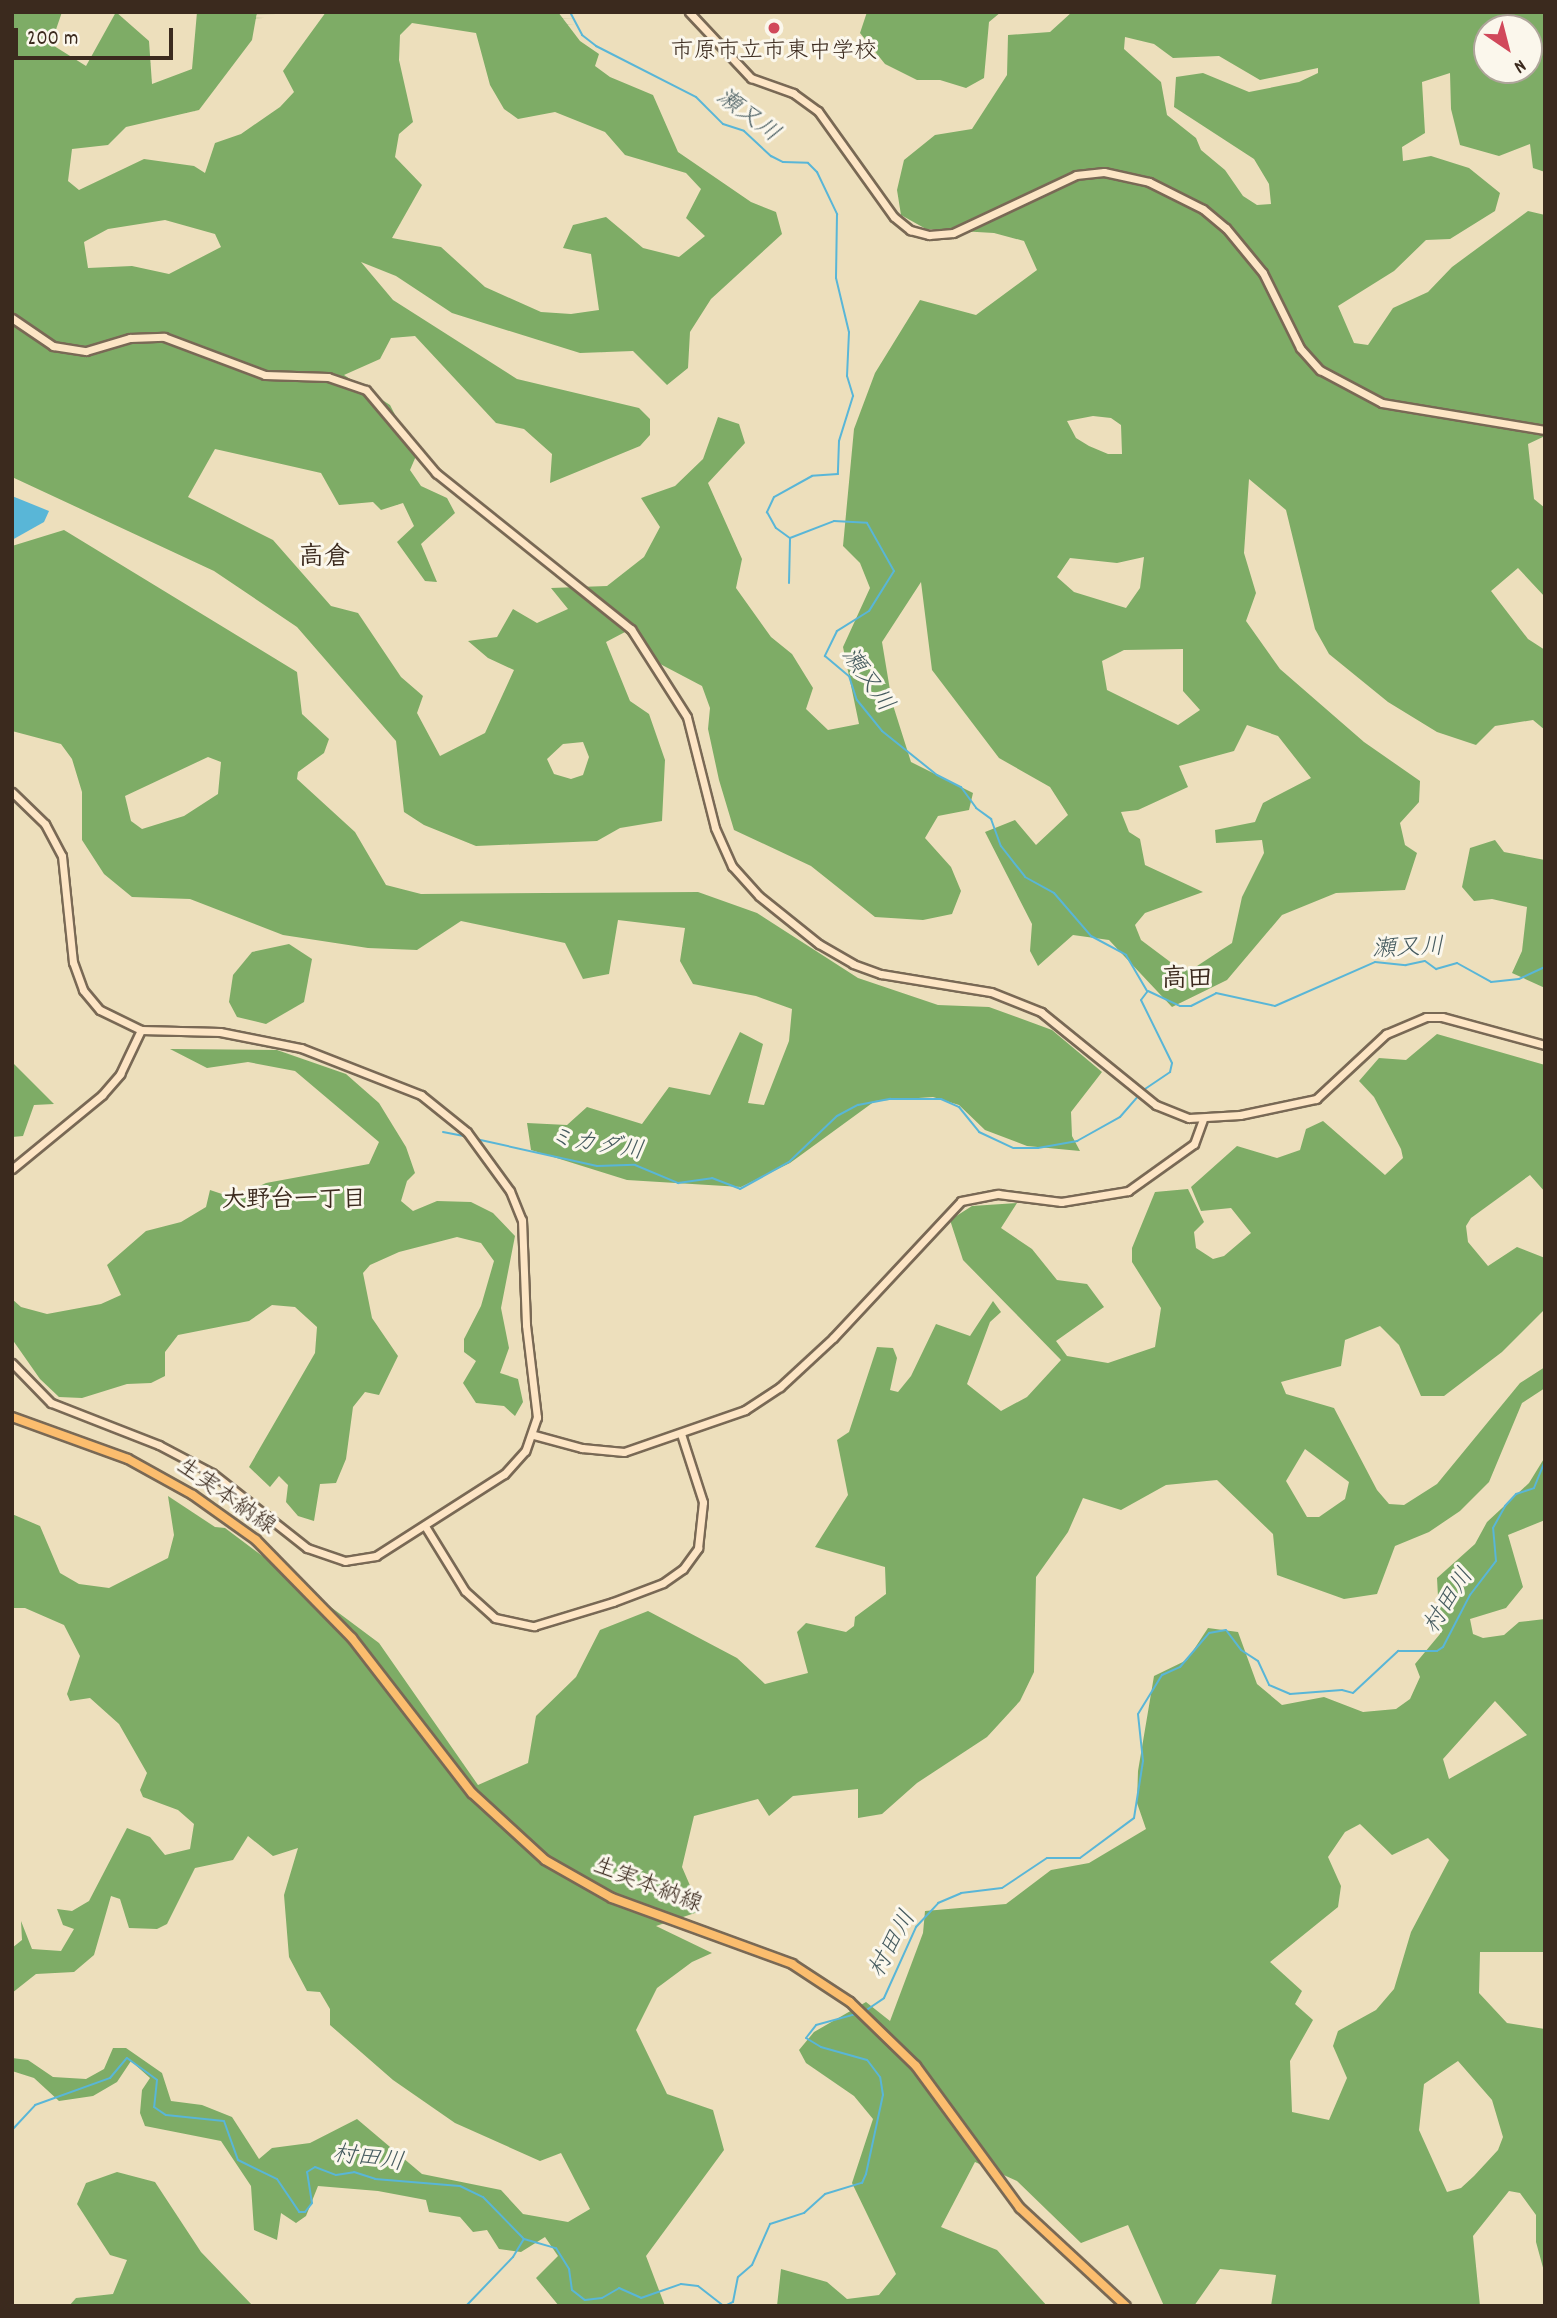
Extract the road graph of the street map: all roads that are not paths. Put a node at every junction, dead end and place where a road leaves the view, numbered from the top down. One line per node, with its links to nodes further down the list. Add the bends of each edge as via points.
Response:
1 (689, 12): 3 (street, via 751,78 793,93 818,111 894,217 910,230 929,235 953,233 1076,175 1104,172 1149,181 1203,209 1226,228 1263,273 1304,355 1330,376 1382,403)
2 (12, 318): 7 (street, via 53,346 86,351 130,338 164,337 265,375 328,377 366,390 436,474 631,629 687,717 723,849 759,895 819,944 853,964 881,974 991,992 1041,1012 1156,1105 1177,1116)
3 (1545, 430)
4 (12, 792): 5 (street, via 45,824 62,856 80,984 100,1010)
5 (141, 1030): 8 (street, via 120,1074 102,1095); 12 (street, via 220,1032 299,1047 421,1095 458,1121 510,1191 522,1220 526,1325 538,1404)
6 (1545, 1045): 7 (street, via 1442,1017 1409,1021 1386,1034 1316,1099)
7 (1203, 1119): 11 (street, via 1194,1144 1128,1191 1061,1202 998,1194 961,1201 833,1338 780,1387 745,1410)
8 (12, 1169)
9 (12, 1363): 13 (street, via 51,1403 159,1445 212,1474 319,1555 345,1561 376,1556)
10 (12, 1417): 14 (main road, 生実本納線, via 128,1459 231,1521 319,1600 460,1778 511,1834 592,1888 792,1964 872,2019 923,2075 1020,2208)
11 (681, 1434): 12 (street, via 624,1452 582,1448); 13 (street, via 703,1502 698,1548 683,1569 663,1583 613,1602 534,1626 495,1618 465,1591)
12 (534, 1435): 13 (street, via 512,1468)
13 (425, 1526)
14 (1126, 2306)

